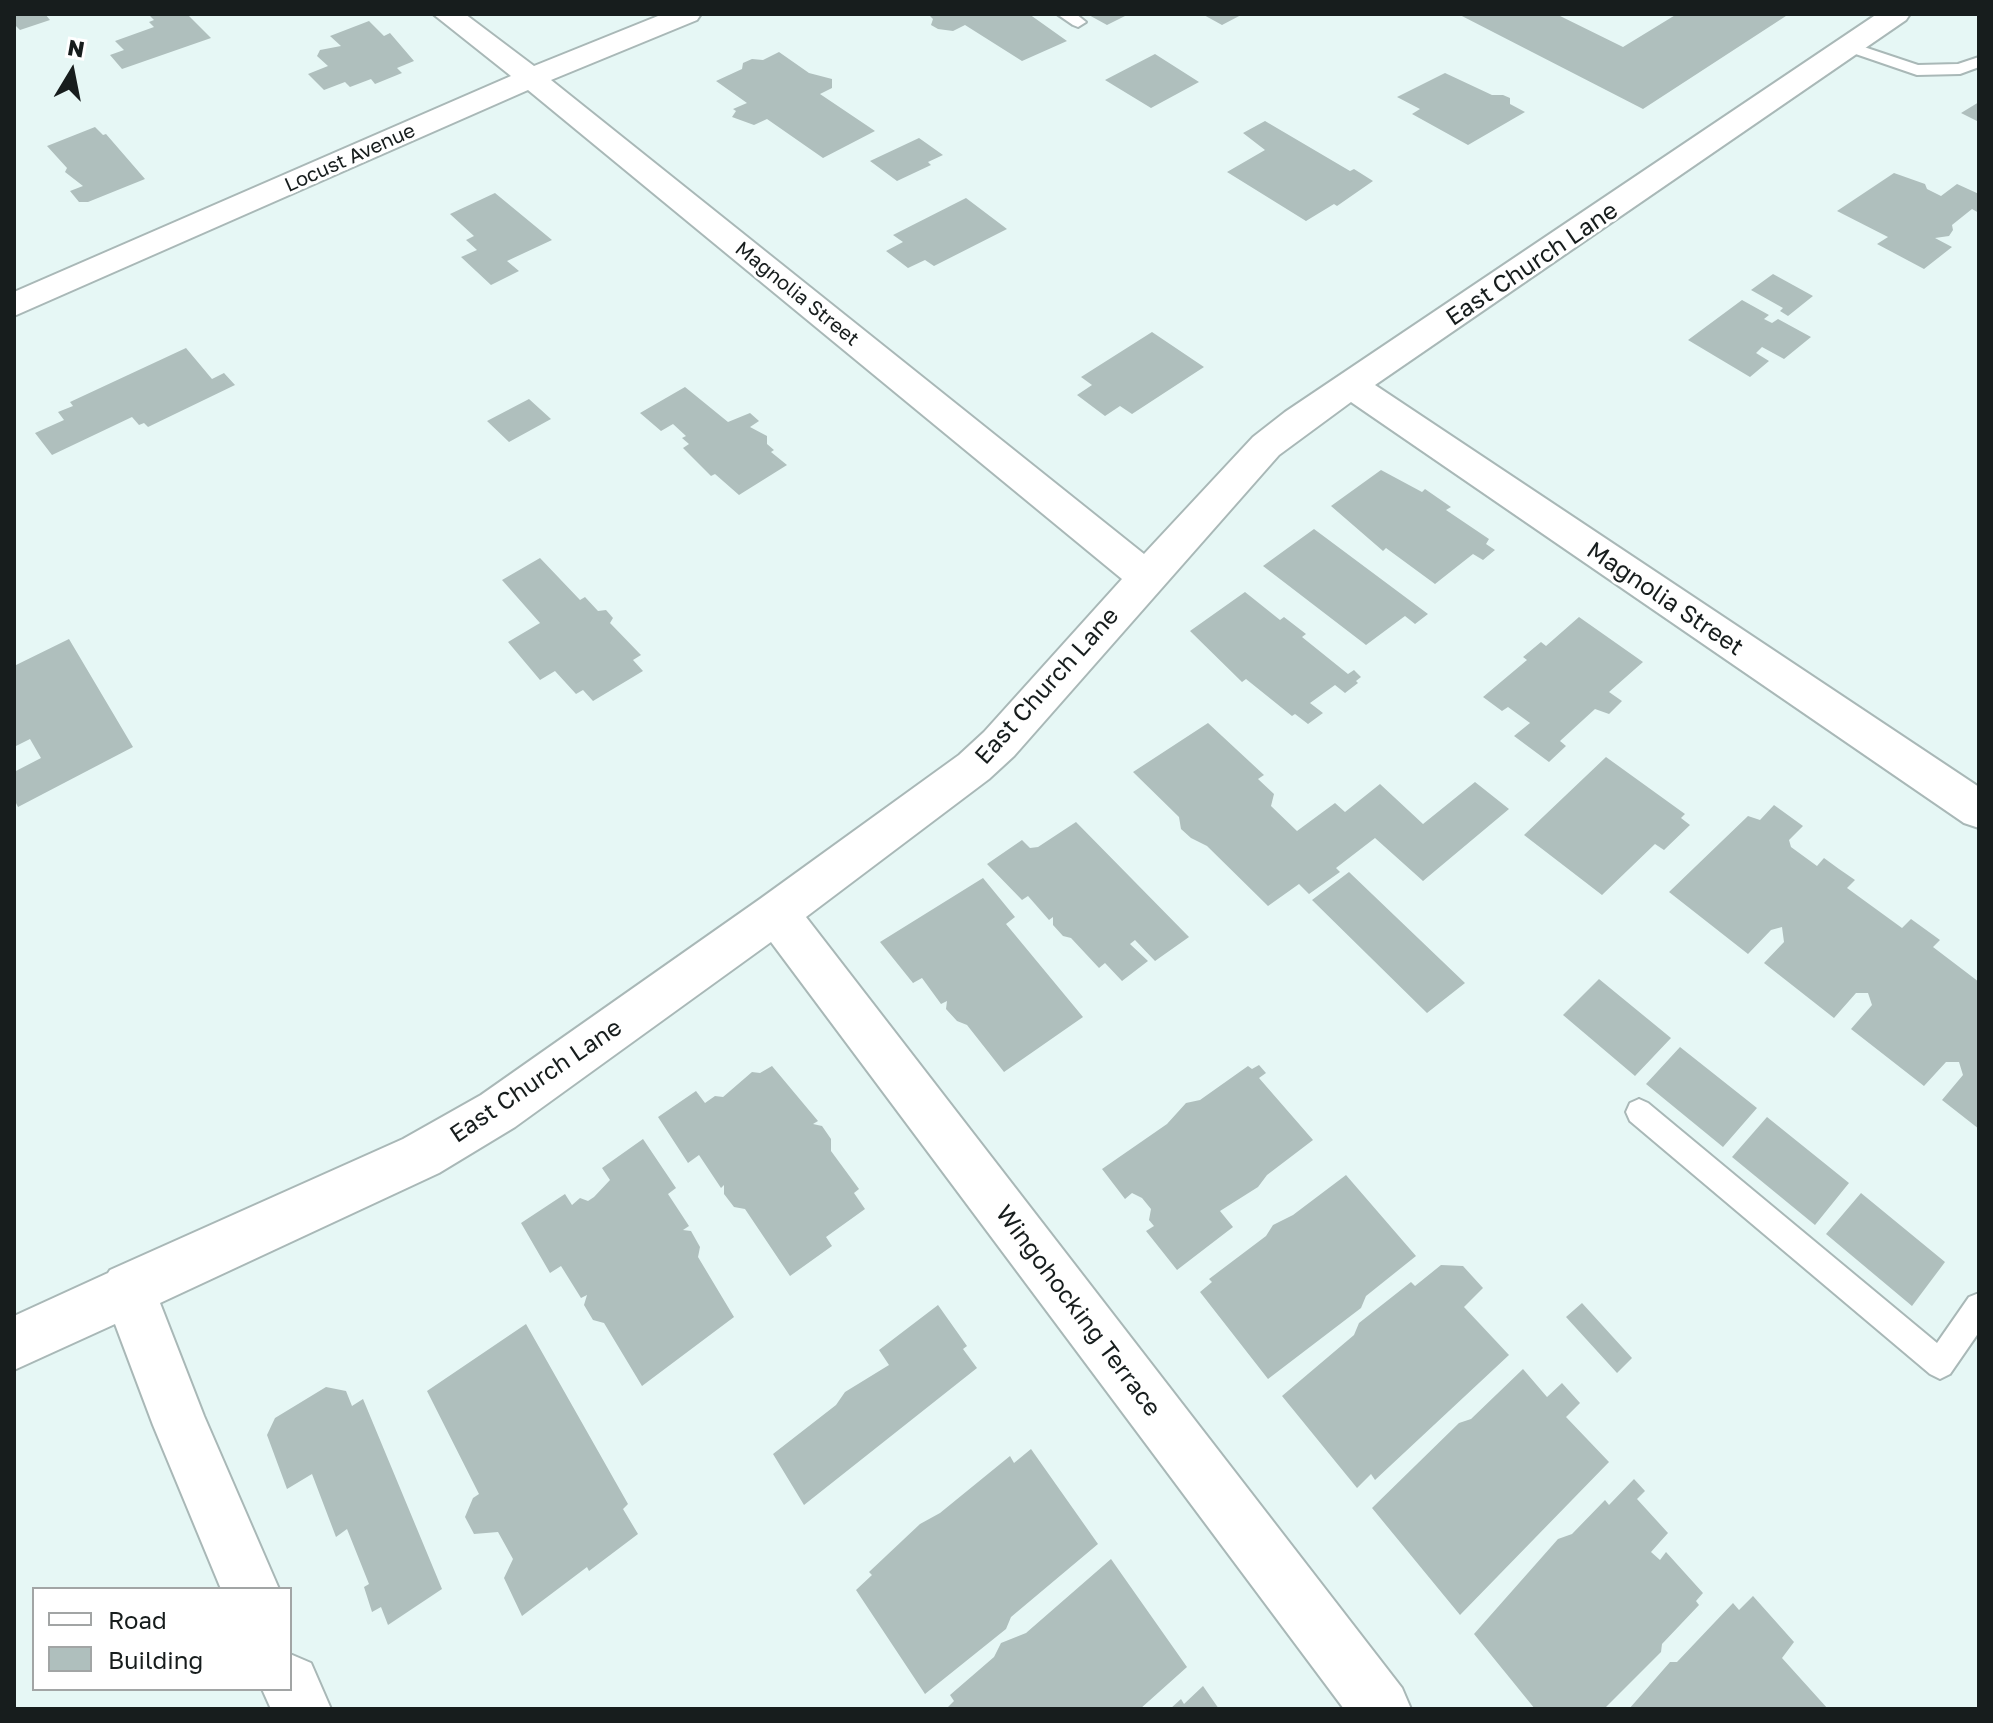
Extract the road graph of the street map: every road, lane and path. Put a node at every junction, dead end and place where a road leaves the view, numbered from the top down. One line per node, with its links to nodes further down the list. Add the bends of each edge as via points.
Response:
1 (447, 14): 6 (street, Magnolia Street)
2 (687, 14): 6 (street, Locust Avenue)
3 (1896, 14): 4 (street, East Church Lane)
4 (1849, 47): 5 (lane, via 1917,70 1960,69); 8 (street, East Church Lane)
5 (1979, 62)
6 (531, 78): 7 (street, Locust Avenue); 9 (street, Magnolia Street)
7 (14, 305)
8 (1352, 386): 9 (street, East Church Lane, via 1266,446); 10 (street, Magnolia Street)
9 (1146, 577): 11 (street, East Church Lane, via 974,767)
10 (1979, 810)
11 (776, 913): 13 (street, East Church Lane, via 458,1137); 19 (street, Wingohocking Terrace)
12 (1639, 1112): 14 (lane, via 1940,1364)
13 (128, 1288): 15 (street, East Church Lane); 16 (street)
14 (1979, 1307)
15 (14, 1343)
16 (249, 1587)
17 (292, 1689): 18 (street)
18 (301, 1709)
19 (1381, 1709)

